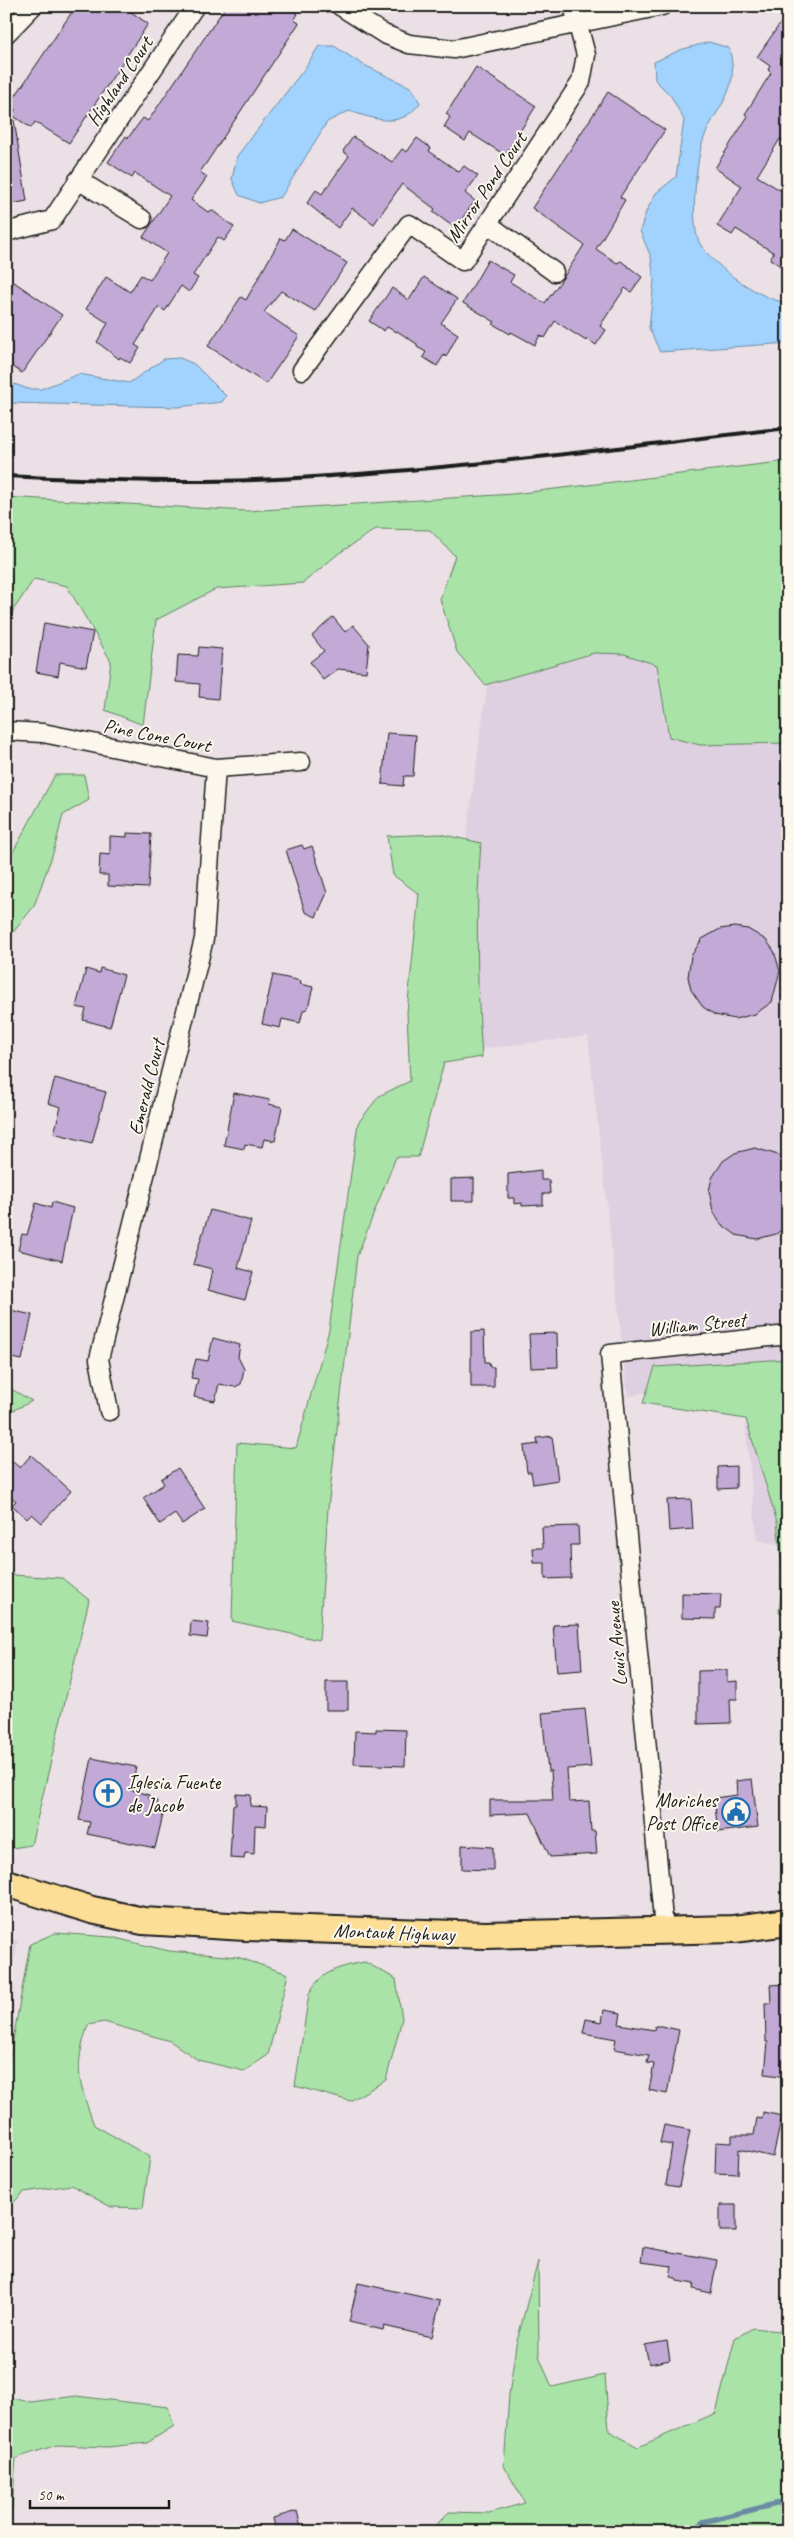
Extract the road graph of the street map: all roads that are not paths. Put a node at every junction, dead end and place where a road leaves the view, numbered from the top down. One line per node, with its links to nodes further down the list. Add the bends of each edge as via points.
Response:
1 (33, 6): 6 (street)
2 (195, 6): 7 (street, Highland Court)
3 (340, 6): 5 (street, via 384,34 409,44 454,49)
4 (662, 6): 5 (street)
5 (575, 15): 9 (street, Mirror Pond Court, via 586,55 581,82)
6 (6, 34)
7 (78, 180): 8 (street); 10 (street, Highland Court, via 52,220)
8 (142, 219)
9 (488, 224): 11 (street); 12 (street, Mirror Pond Court, via 463,261 409,224)
10 (6, 232)
11 (554, 272)
12 (302, 370)
13 (6, 730): 15 (street, Pine Cone Court, via 43,734)
14 (301, 762): 15 (street, Pine Cone Court)
15 (216, 768): 18 (street, Emerald Court, via 204,939 100,1359)
16 (788, 1335): 17 (street, William Street)
17 (610, 1354): 21 (street, Louis Avenue)
18 (109, 1411)
19 (6, 1883): 21 (main road, Montauk Highway, via 92,1910 143,1921 485,1935)
20 (788, 1922): 21 (main road, Montauk Highway, via 734,1929)
21 (664, 1930)

